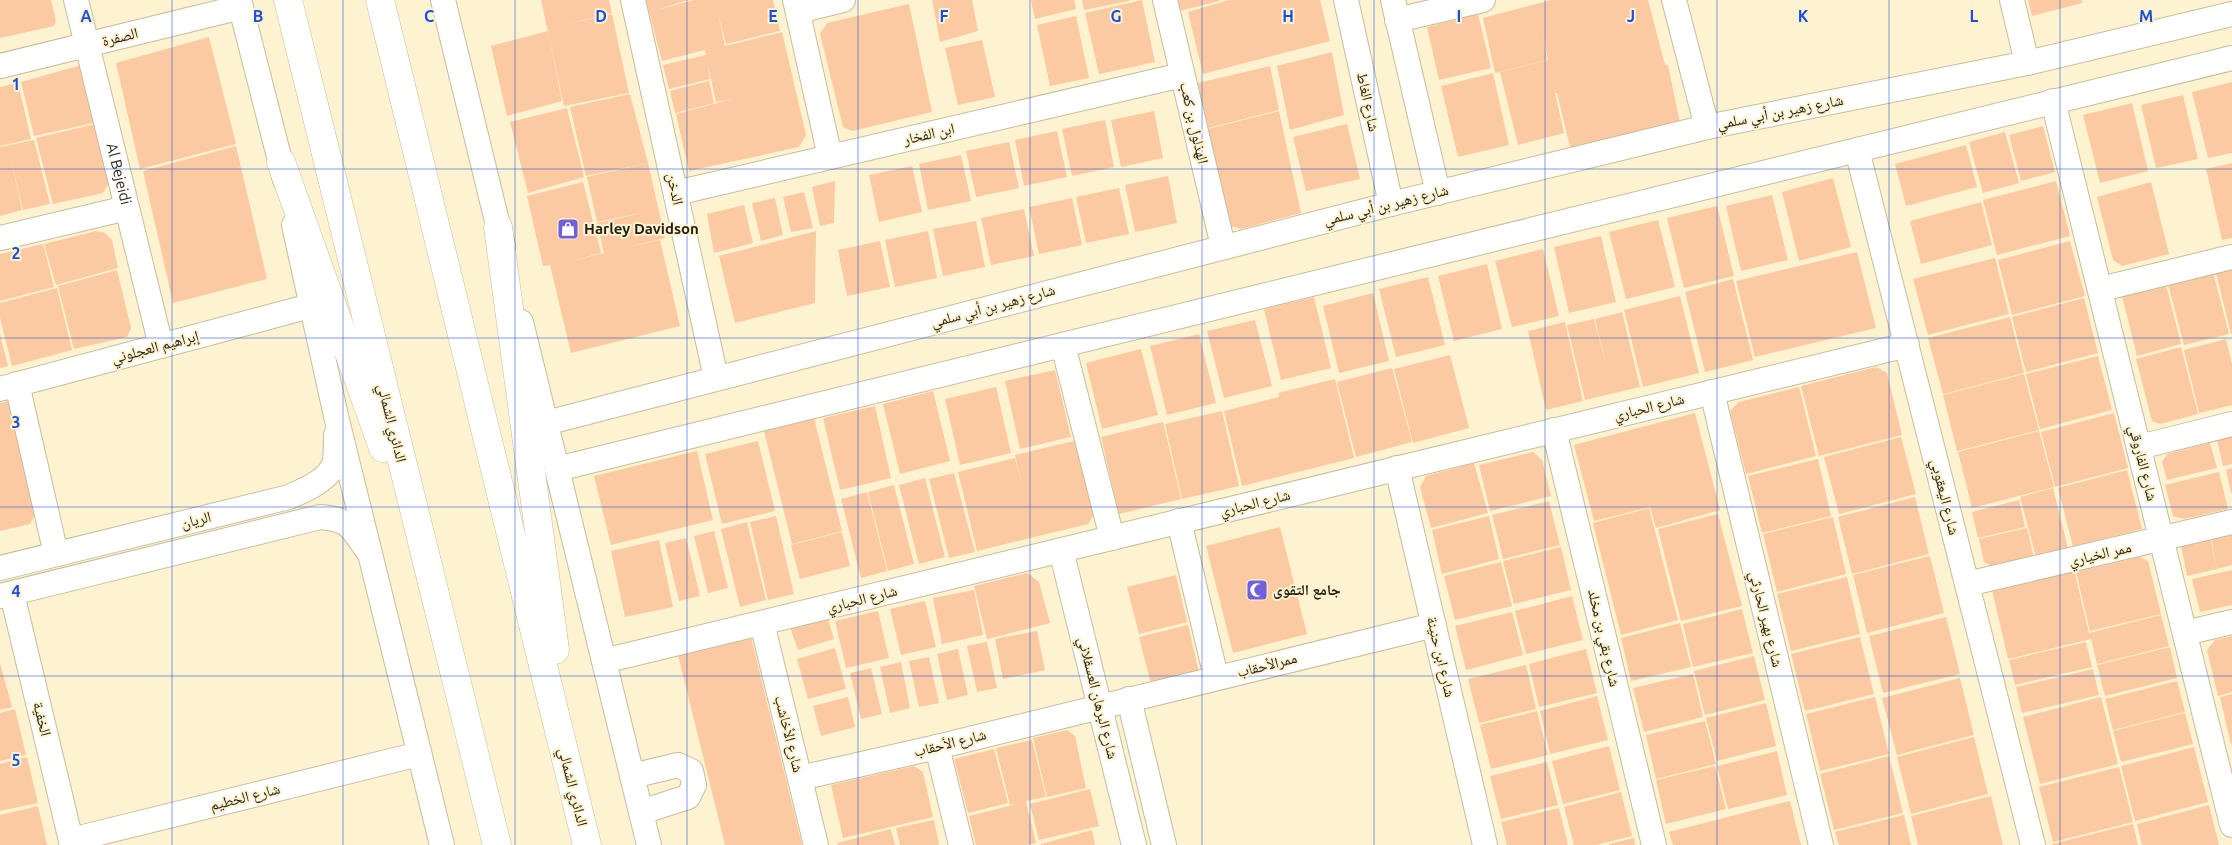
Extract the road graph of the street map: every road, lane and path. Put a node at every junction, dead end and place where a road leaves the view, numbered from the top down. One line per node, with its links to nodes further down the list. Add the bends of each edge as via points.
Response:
1 (76, 0): 16 (street, Al Bejeidi)
2 (288, 0): 60 (highway, الدائري الشمالي)
3 (380, 0): 75 (highway, الدائري الشمالي)
4 (443, 0): 30 (street)
5 (633, 0): 26 (street, الدخن)
6 (843, 0): 13 (street)
7 (1164, 0): 20 (street, الهذلول بن كعب)
8 (1346, 0): 28 (street, شارع الغاط)
9 (1483, 0): 14 (street)
10 (1674, 0): 22 (street)
11 (2012, 0): 18 (street)
12 (240, 4): 16 (street, الصفرة); 25 (street)
13 (796, 6): 24 (street)
14 (1395, 10): 27 (street)
15 (2232, 14): 18 (street, شارع زهير بن أبي سلمي)
16 (88, 45): 19 (street, الصفرة); 29 (street, Al Bejeidi)
17 (2232, 58): 21 (street)
18 (2027, 63): 22 (street, شارع زهير بن أبي سلمي)
19 (0, 66)
20 (1182, 75): 24 (street, ابن الفخار); 32 (street, الهذلول بن كعب)
21 (2053, 101): 23 (street); 34 (street, شارع الفاروقي)
22 (1707, 127): 27 (street, شارع زهير بن أبي سلمي)
23 (1857, 150): 36 (street, شارع اليعقوبي); 37 (street)
24 (830, 157): 26 (street, ابن الفخار)
25 (281, 162): 35 (street); 60 (highway)
26 (676, 192): 39 (street, الدخن)
27 (1438, 193): 28 (street, شارع زهير بن أبي سلمي)
28 (1391, 204): 32 (street, شارع زهير بن أبي سلمي)
29 (127, 208): 31 (street); 38 (street, Al Bejeidi)
30 (498, 226): 43 (street); 75 (highway)
31 (0, 238)
32 (1223, 246): 39 (street, شارع زهير بن أبي سلمي)
33 (2232, 257): 34 (street)
34 (2101, 289): 46 (street, شارع الفاروقي)
35 (310, 306): 38 (street, إبراهيم العجلوني); 42 (street)
36 (1907, 344): 41 (street, شارع الحباري); 59 (street, شارع اليعقوبي)
37 (1063, 345): 48 (street); 53 (street)
38 (161, 346): 40 (street, إبراهيم العجلوني)
39 (716, 378): 43 (street, شارع زهير بن أبي سلمي)
40 (8, 386): 56 (street)
41 (1712, 392): 45 (street, شارع الحباري); 89 (street, شارع بهير الحارثي)
42 (336, 416): 49 (street, الريان, via 335,462 329,472); 57 (street)
43 (546, 423): 48 (street)
44 (2232, 424): 46 (street)
45 (1554, 430): 47 (street, شارع الحباري); 88 (street, شارع بقي بن مخلد)
46 (2139, 447): 54 (street, شارع الفاروقي)
47 (1397, 468): 51 (street, شارع الحباري); 64 (street, شارع ابن حنينة)
48 (557, 469): 66 (street)
49 (305, 489): 50 (street); 56 (street, الريان, via 289,497)
50 (312, 519): 57 (street, الريان, via 336,518 351,526); 61 (street, الريان)
51 (1179, 521): 53 (street, شارع الحباري); 67 (street)
52 (2232, 522): 54 (street, ممر الخياري)
53 (1112, 538): 55 (street, شارع الحباري)
54 (2162, 540): 59 (street, ممر الخياري); 65 (street, شارع الفاروقي)
55 (1061, 550): 63 (street, شارع الحباري); 69 (street, شارع البرهان العسقلاني)
56 (56, 554): 58 (street, الريان)
57 (373, 559): 71 (street)
58 (0, 568)
59 (1967, 584): 90 (street, شارع اليعقوبي)
60 (434, 592): 80 (highway, الدائري الشمالي)
61 (6, 595): 78 (street, الخفية)
62 (2232, 622): 65 (street)
63 (762, 623): 66 (street, شارع الحباري); 74 (street, شارع الأخاشب)
64 (1434, 625): 67 (street, ممرالأحقاب); 87 (street, شارع ابن حنينة)
65 (2185, 634): 72 (street, شارع الفاروقي)
66 (604, 661): 73 (street)
67 (1216, 677): 68 (street, ممرالأحقاب)
68 (1128, 699): 69 (street, ممرالأحقاب); 86 (street)
69 (1100, 706): 70 (street, شارع الأحقاب); 85 (street, شارع البرهان العسقلاني)
70 (937, 747): 74 (street, شارع الأحقاب); 84 (street)
71 (419, 754): 78 (street, شارع الخطيم); 79 (street)
72 (2225, 767): 77 (street, شارع الفاروقي)
73 (632, 776): 76 (street); 76 (street, via 678,765 691,771 694,785 688,797)
74 (800, 778): 83 (street, شارع الأخاشب)
75 (574, 790): 81 (highway, الدائري الشمالي)
76 (641, 812): 82 (street)
77 (2232, 825)
78 (72, 843)
79 (442, 845)
80 (497, 845)
81 (587, 845)
82 (649, 845)
83 (816, 845)
84 (962, 845)
85 (1134, 845)
86 (1164, 845)
87 (1485, 845)
88 (1654, 845)
89 (1821, 845)
90 (2033, 845)

